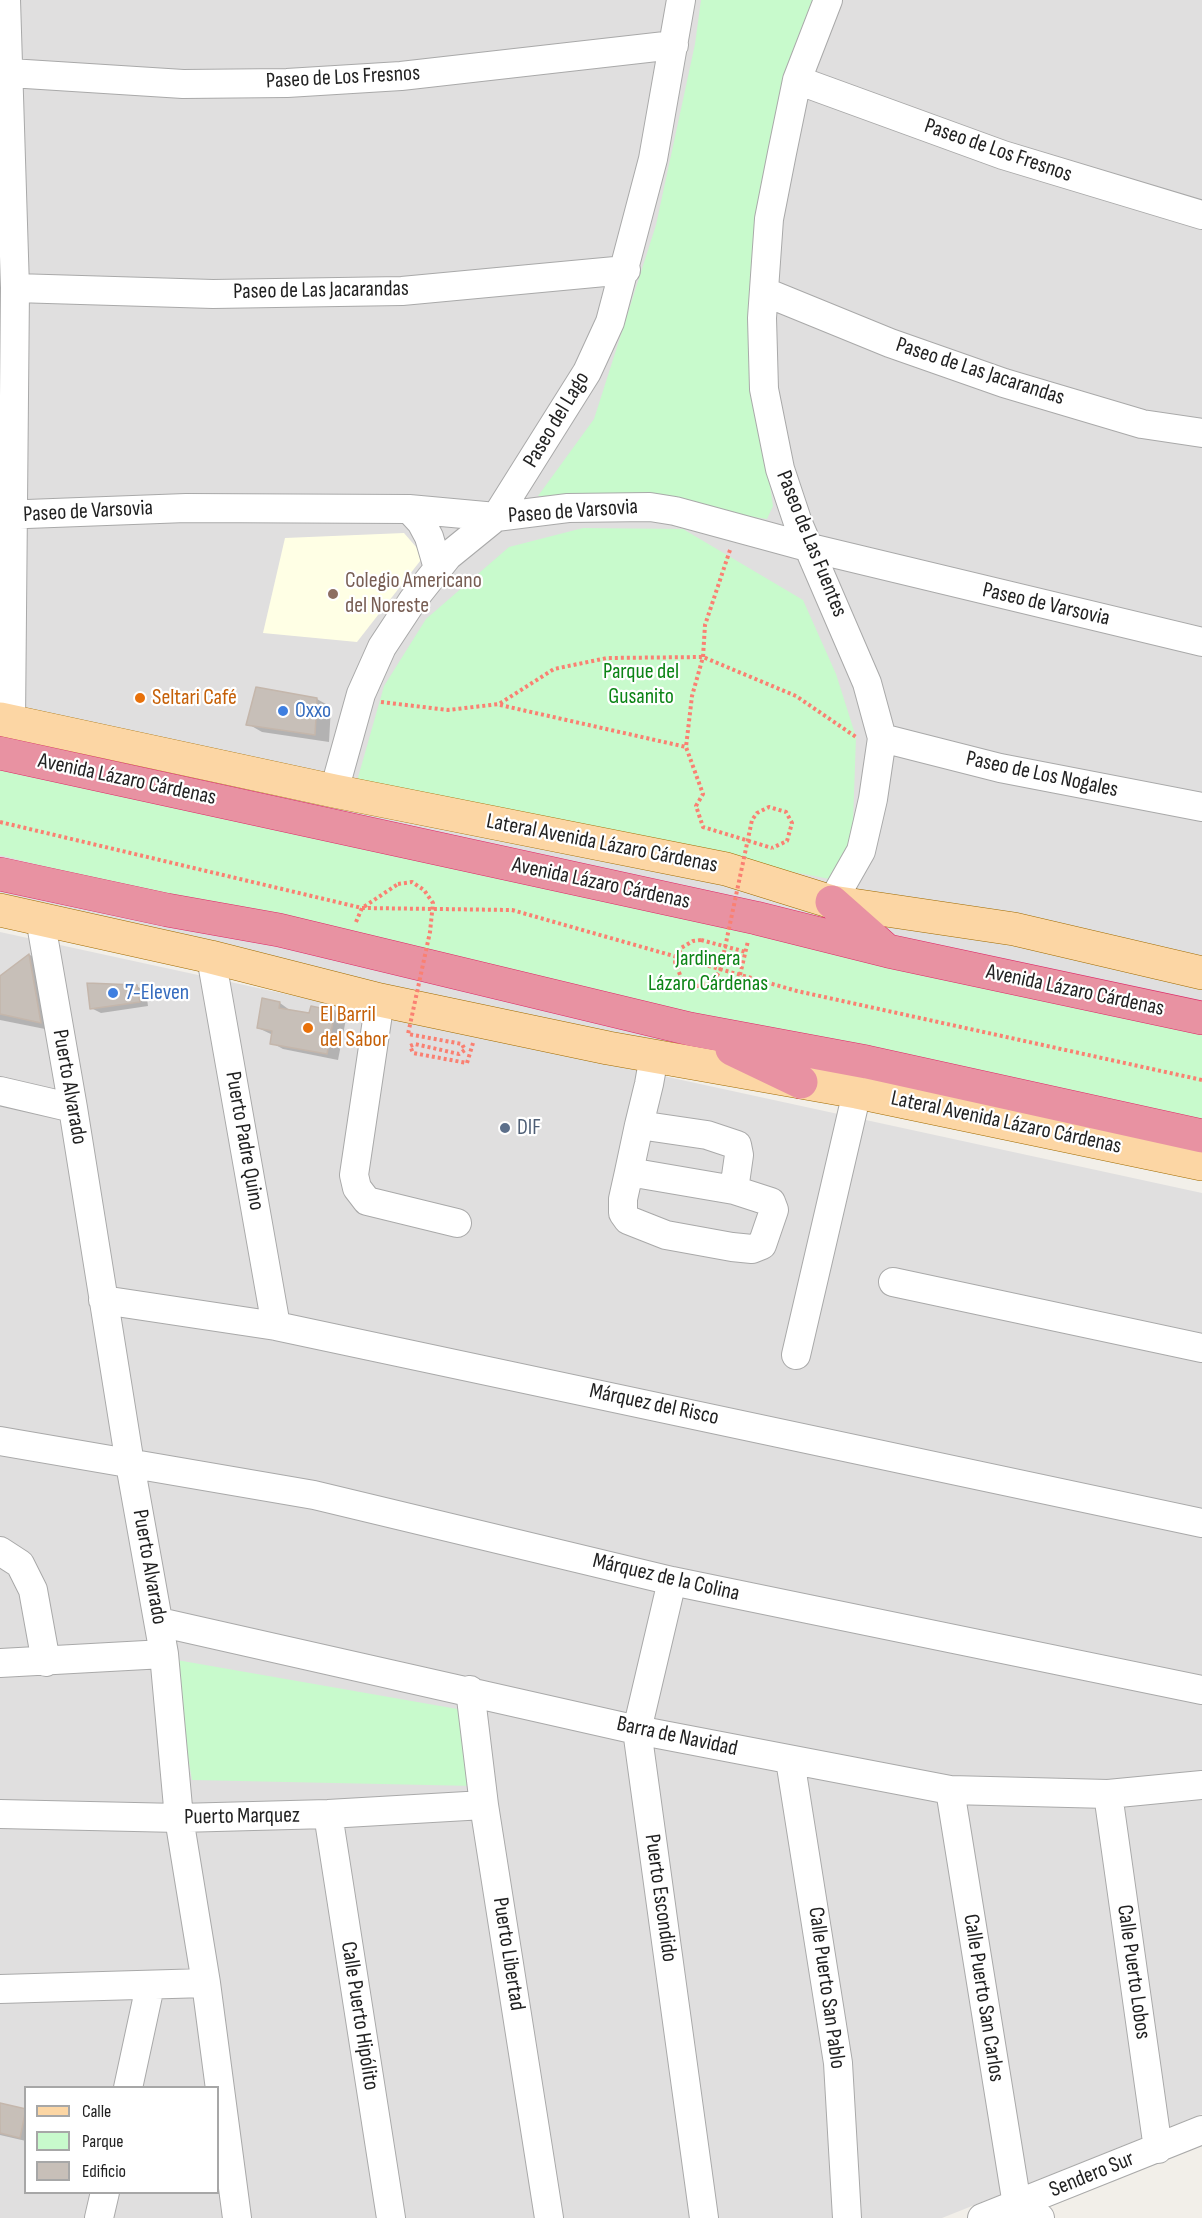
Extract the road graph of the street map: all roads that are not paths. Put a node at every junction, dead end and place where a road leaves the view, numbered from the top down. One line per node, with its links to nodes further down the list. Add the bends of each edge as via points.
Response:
1 (6, 0): 5 (street)
2 (681, 0): 4 (street, Paseo del Lago)
3 (828, 0): 6 (street, Paseo de Las Fuentes)
4 (674, 45): 5 (street, Paseo de Los Fresnos, via 401,76 287,83 183,84); 8 (street, Paseo del Lago)
5 (10, 73): 9 (street)
6 (797, 80): 7 (street, Paseo de Los Fresnos, via 1003,155); 10 (street, Paseo de Las Fuentes, via 769,219)
7 (1202, 215)
8 (626, 270): 9 (street, Paseo de Las Jacarandas, via 402,291 213,294); 14 (street, Paseo del Lago, via 610,322 587,372)
9 (15, 288): 13 (street)
10 (765, 292): 11 (street, Paseo de Las Jacarandas, via 890,343 1004,383 1142,424); 15 (street, Paseo de Las Fuentes, via 764,389 770,429 789,500)
11 (1202, 433)
12 (409, 509): 13 (street, Paseo de Varsovia, via 186,508); 14 (street, Paseo de Varsovia); 16 (street, via 429,537)
13 (6, 515): 18 (street)
14 (496, 517): 15 (street, Paseo de Varsovia, via 568,508 650,507); 16 (street, Paseo del Lago)
15 (811, 549): 17 (street, Paseo de Varsovia); 19 (street, Paseo de Las Fuentes, via 867,683)
16 (438, 568): 21 (street, Paseo del Lago, via 381,648 361,694)
17 (1202, 642)
18 (6, 720): 21 (main road, Lateral Avenida Lázaro Cárdenas)
19 (882, 738): 22 (street, Paseo de Los Nogales, via 1000,768); 24 (street, Paseo de Las Fuentes, via 861,851)
20 (0, 753): 27 (highway, Avenida Lázaro Cárdenas, via 756,918)
21 (334, 791): 24 (main road, Lateral Avenida Lázaro Cárdenas, via 715,866)
22 (1202, 807)
23 (0, 874): 32 (highway, via 383,953)
24 (832, 902): 27 (highway); 29 (main road, Lateral Avenida Lázaro Cárdenas, via 1014,929)
25 (0, 910): 26 (main road, Lateral Avenida Lázaro Cárdenas)
26 (40, 918): 28 (main road, Lateral Avenida Lázaro Cárdenas); 37 (street, Puerto Alvarado)
27 (888, 951): 31 (highway, Avenida Lázaro Cárdenas)
28 (212, 957): 30 (main road, Lateral Avenida Lázaro Cárdenas); 46 (street, Puerto Padre Quino)
29 (1202, 973)
30 (380, 1000): 33 (main road, Lateral Avenida Lázaro Cárdenas); 43 (street, via 354,1175 357,1188 367,1201)
31 (1202, 1018)
32 (690, 1029): 34 (highway); 39 (highway, via 867,1062)
33 (654, 1056): 34 (main road, Lateral Avenida Lázaro Cárdenas); 38 (street)
34 (801, 1082): 36 (main road, Lateral Avenida Lázaro Cárdenas)
35 (0, 1091): 37 (street)
36 (857, 1092): 40 (main road, Lateral Avenida Lázaro Cárdenas); 48 (street)
37 (73, 1108): 45 (street, Puerto Alvarado)
38 (639, 1125): 41 (street); 42 (street, via 707,1135 737,1145)
39 (1202, 1136)
40 (1202, 1164)
41 (629, 1172): 42 (street); 42 (street, via 623,1199 623,1213 628,1220 666,1235 752,1249 762,1245 774,1210 771,1202)
42 (734, 1190)
43 (457, 1223)
44 (893, 1282): 47 (street)
45 (103, 1300): 46 (street, Márquez del Risco); 50 (street, Puerto Alvarado)
46 (276, 1326): 51 (street, Márquez del Risco)
47 (1202, 1348)
48 (796, 1355)
49 (0, 1441): 50 (street, Márquez de la Colina)
50 (130, 1464): 53 (street, Márquez de la Colina, via 314,1495); 54 (street, Puerto Alvarado)
51 (1202, 1523)
52 (0, 1551): 56 (street, via 20,1564 33,1590)
53 (672, 1581): 59 (street, Márquez de la Colina); 60 (street, Puerto Escondido)
54 (159, 1623): 55 (street, Puerto Alvarado); 58 (street, Barra de Navidad)
55 (164, 1654): 56 (street); 68 (street, Puerto Alvarado)
56 (46, 1662): 57 (street)
57 (0, 1663)
58 (470, 1690): 60 (street, Barra de Navidad); 65 (street, Puerto Libertad)
59 (1202, 1690)
60 (637, 1730): 61 (street, Barra de Navidad); 81 (street, Puerto Escondido)
61 (790, 1760): 63 (street, Barra de Navidad); 82 (street, Calle Puerto San Pablo, via 838,2063)
62 (1202, 1785): 64 (street, Barra de Navidad)
63 (950, 1790): 64 (street, Barra de Navidad); 76 (street, Calle Puerto San Carlos)
64 (1108, 1794): 74 (street, Calle Puerto Lobos)
65 (484, 1806): 67 (street, Puerto Marquez); 80 (street, Puerto Libertad)
66 (0, 1814): 68 (street, Puerto Marquez)
67 (328, 1814): 68 (street, Puerto Marquez); 79 (street, Calle Puerto Hipólito)
68 (179, 1818): 69 (street, Puerto Alvarado)
69 (206, 1983): 70 (street); 78 (street, Puerto Alvarado)
70 (150, 1986): 71 (street); 72 (street)
71 (0, 1989)
72 (128, 2086)
73 (1202, 2130): 74 (street, Sendero Sur)
74 (1158, 2149): 76 (street, Sendero Sur)
75 (105, 2194): 77 (street)
76 (1028, 2212): 83 (street, Sendero Sur)
77 (99, 2218)
78 (237, 2218)
79 (391, 2218)
80 (549, 2218)
81 (704, 2218)
82 (847, 2218)
83 (982, 2218)

